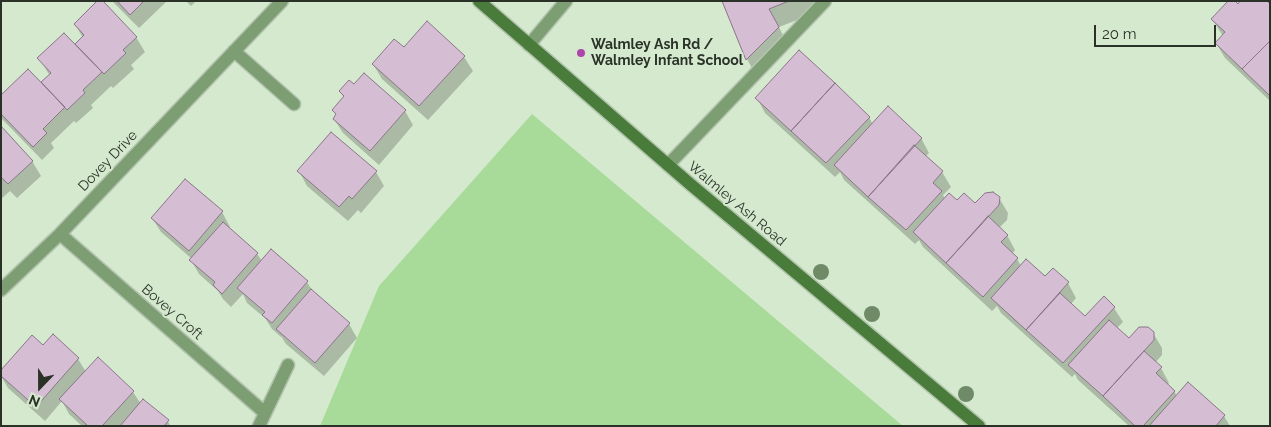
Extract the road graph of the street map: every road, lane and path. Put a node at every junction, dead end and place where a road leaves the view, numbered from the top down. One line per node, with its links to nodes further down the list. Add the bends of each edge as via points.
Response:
1 (282, 1): 6 (street, Dovey Drive)
2 (479, 1): 5 (street, Walmley Ash Road)
3 (566, 1): 5 (street)
4 (826, 1): 8 (street)
5 (529, 45): 8 (street, Walmley Ash Road)
6 (234, 51): 7 (street); 9 (street, Dovey Drive)
7 (294, 104)
8 (668, 165): 14 (street, Walmley Ash Road)
9 (60, 234): 10 (street, Dovey Drive); 12 (street, Bovey Croft)
10 (1, 290)
11 (288, 365): 12 (street)
12 (265, 413): 13 (street)
13 (259, 426)
14 (979, 426)

